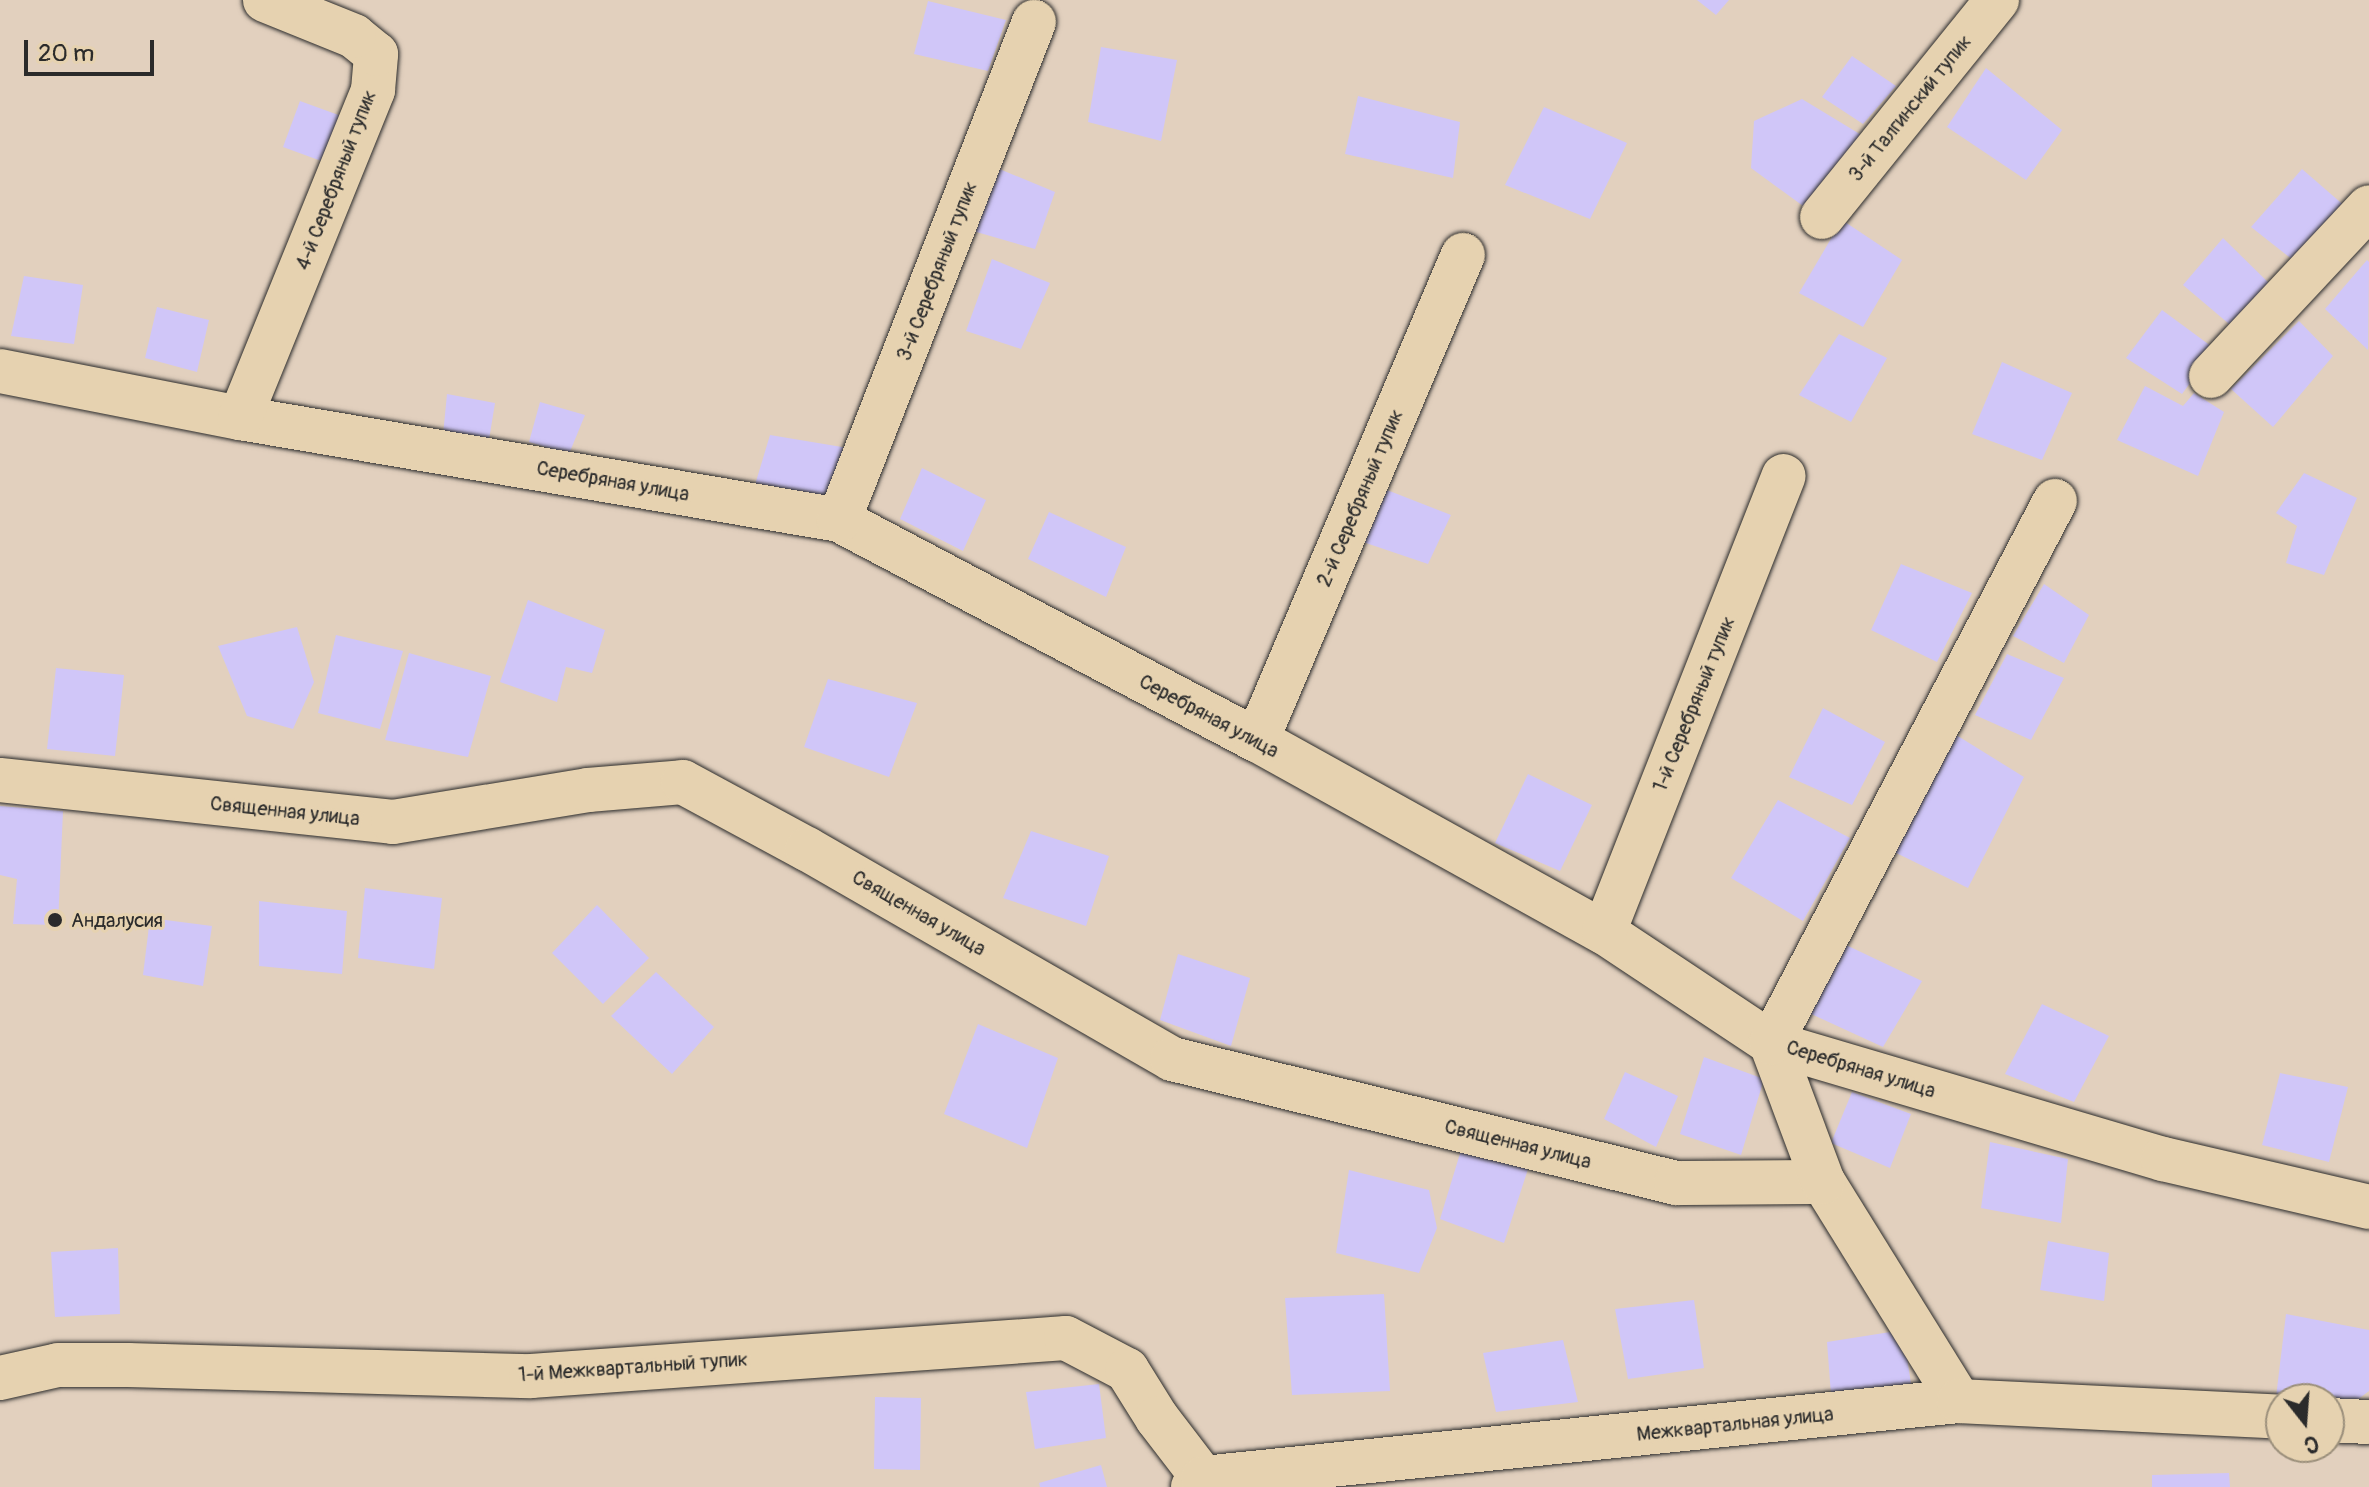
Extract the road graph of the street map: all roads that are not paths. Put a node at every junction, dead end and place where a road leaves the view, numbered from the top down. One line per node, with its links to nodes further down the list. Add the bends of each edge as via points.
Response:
1 (265, 0): 9 (street, 4-й Серебряный тупик, via 354,36 376,54 373,90)
2 (1997, 0): 5 (street, 3-й Талгинский тупик)
3 (1034, 22): 12 (street, 3-й Серебряный тупик)
4 (2369, 207): 8 (street)
5 (1822, 217)
6 (1463, 255): 13 (street, 2-й Серебряный тупик)
7 (0, 371): 9 (street, Серебряная улица)
8 (2211, 376)
9 (240, 418): 12 (street, Серебряная улица)
10 (1784, 476): 15 (street, 1-й Серебряный тупик)
11 (2055, 501): 16 (street)
12 (839, 520): 13 (street, Серебряная улица)
13 (1257, 740): 15 (street, Серебряная улица)
14 (0, 780): 17 (street, Священная улица, via 393,822 588,790 683,782 1172,1059 1676,1183)
15 (1604, 932): 16 (street, Серебряная улица)
16 (1771, 1043): 17 (street); 18 (street, Серебряная улица, via 2163,1159)
17 (1823, 1182): 20 (street)
18 (2369, 1207)
19 (0, 1378): 24 (street, 1-й Межквартальный тупик, via 58,1365 531,1376 1066,1338 1127,1370)
20 (1959, 1401): 21 (street, Межквартальная улица); 24 (street, Межквартальная улица)
21 (2265, 1416)
22 (2345, 1421): 23 (street)
23 (2369, 1422)
24 (1198, 1482)

